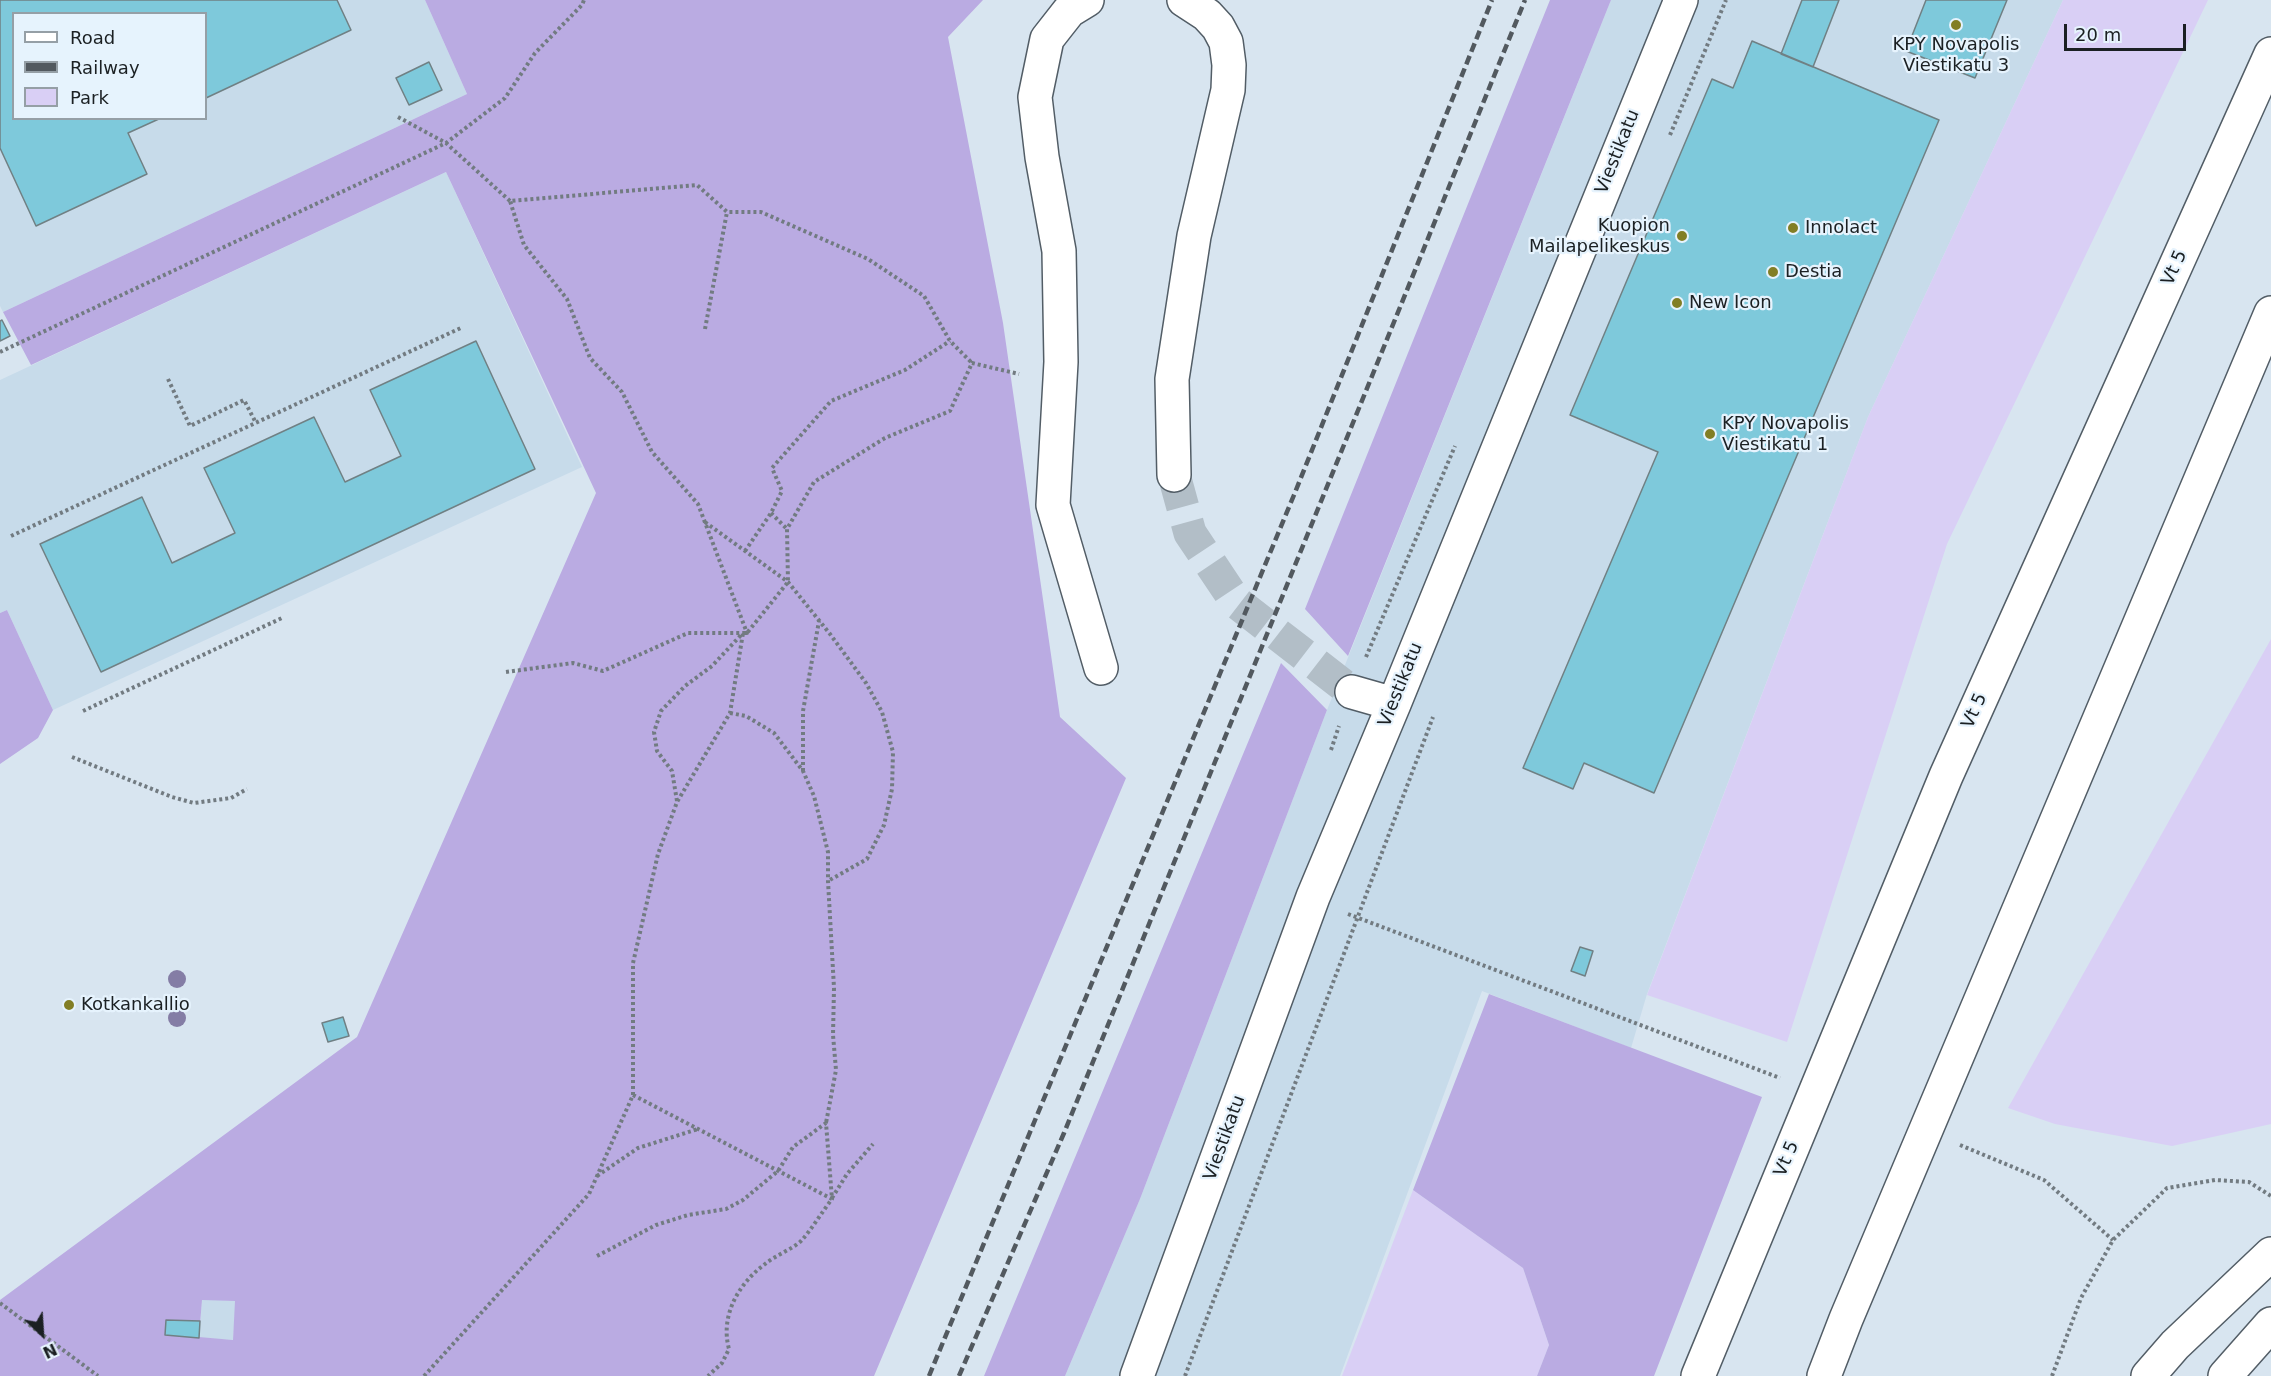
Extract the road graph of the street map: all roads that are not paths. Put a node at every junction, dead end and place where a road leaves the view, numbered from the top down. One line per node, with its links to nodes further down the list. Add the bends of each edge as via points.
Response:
1 (1087, 0): 7 (main road, via 1069,11 1047,39 1035,98 1059,251 1061,362 1053,504)
2 (1184, 0): 6 (main road, via 1207,15 1226,42 1228,90 1194,236 1172,379)
3 (1681, 0): 9 (main road, Viestikatu)
4 (2271, 54): 13 (main road, Vt 5, via 1946,776)
5 (2271, 313): 14 (main road)
6 (1174, 475)
7 (1101, 668)
8 (1352, 692): 9 (main road)
9 (1394, 704): 12 (main road, Viestikatu, via 1313,897)
10 (2271, 1254): 15 (main road)
11 (2271, 1324): 16 (main road)
12 (1137, 1376)
13 (1698, 1376)
14 (1824, 1376)
15 (2148, 1376)
16 (2224, 1376)

